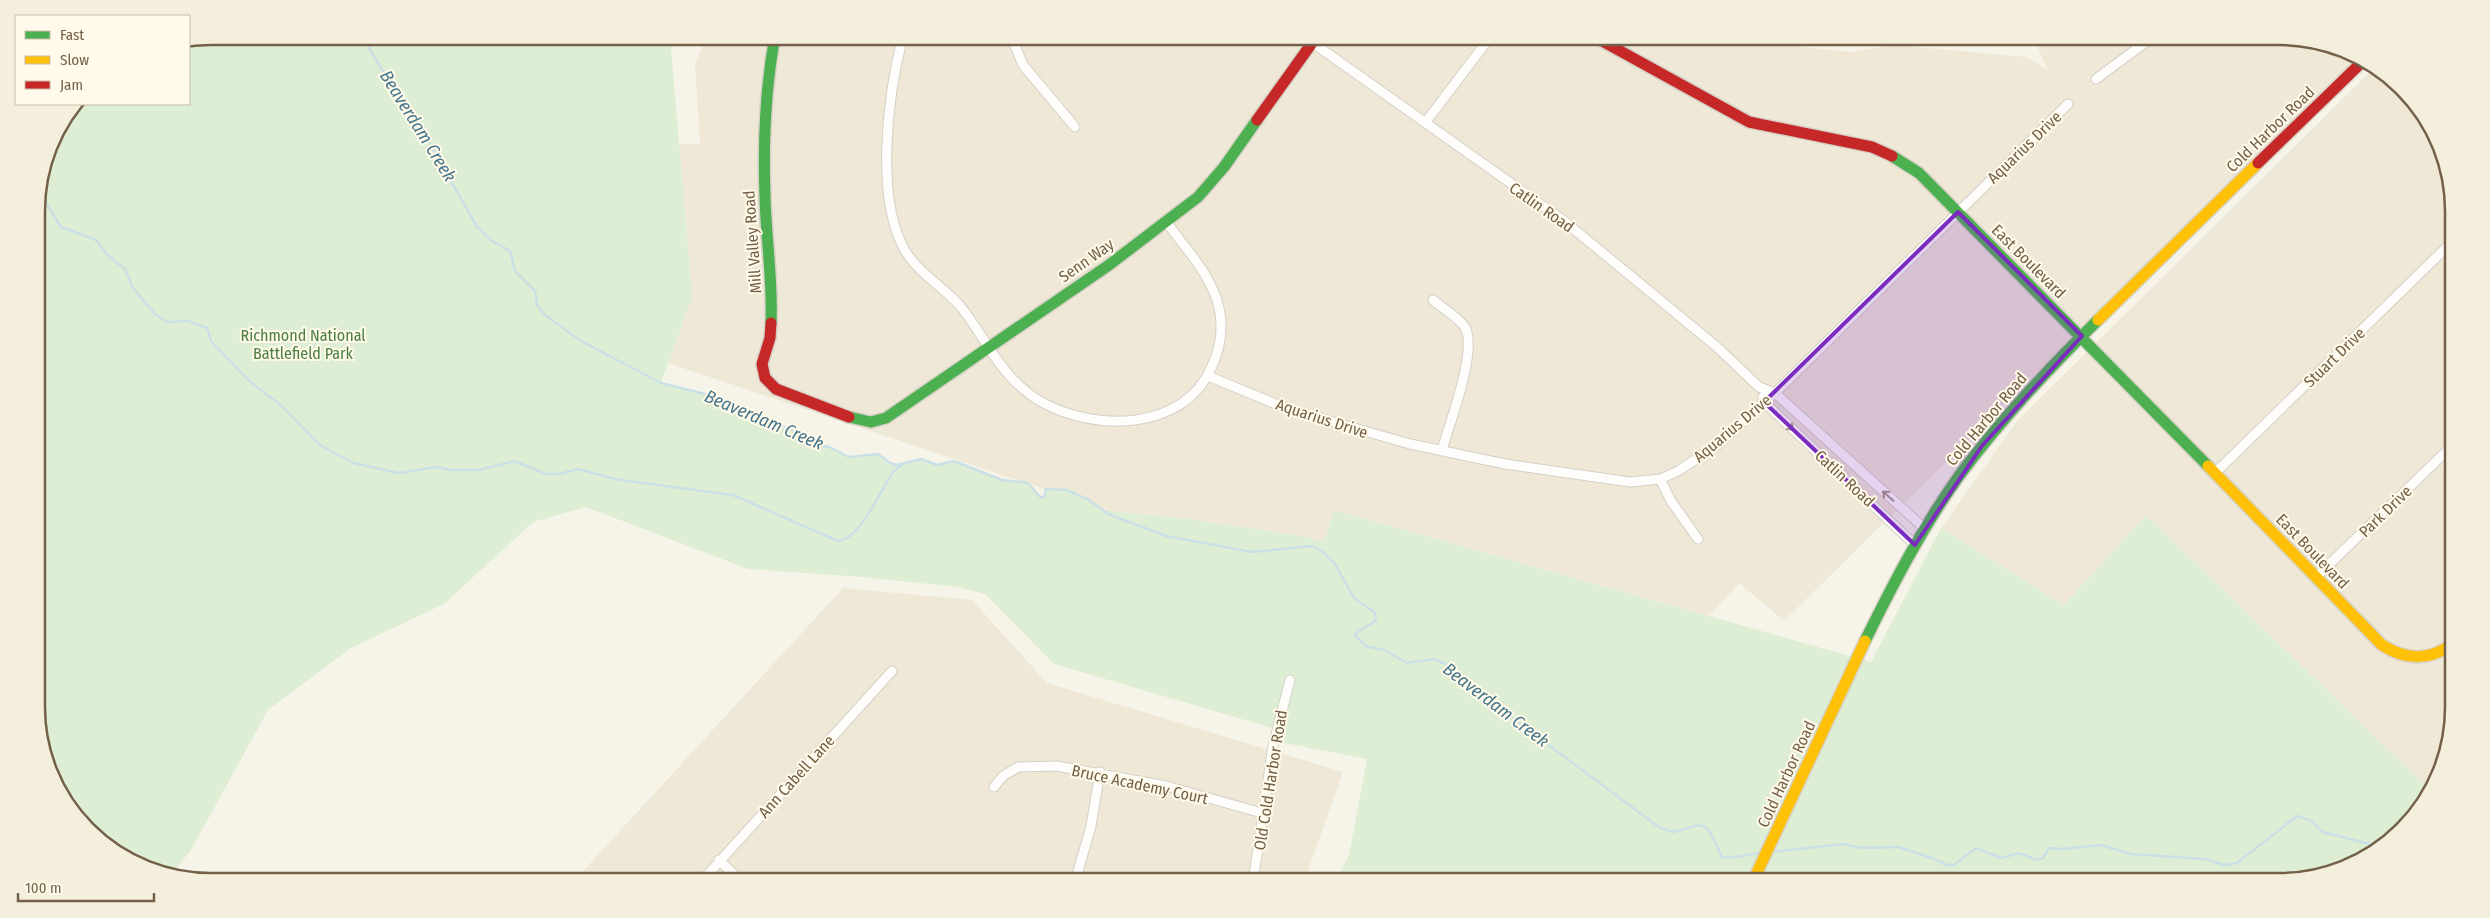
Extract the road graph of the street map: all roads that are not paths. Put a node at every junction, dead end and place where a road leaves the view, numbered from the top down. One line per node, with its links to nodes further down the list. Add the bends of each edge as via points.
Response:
1 (773, 45): 24 (street, Mill Valley Road, via 767,81 764,164 772,319 762,370 776,389)
2 (901, 45): 19 (street, via 888,122 889,182 895,226 915,265 954,299)
3 (1014, 45): 13 (street, via 1024,66)
4 (1311, 45): 15 (street, Senn Way, via 1212,183)
5 (1322, 45): 12 (street, Catlin Road)
6 (1484, 45): 12 (street)
7 (1609, 45): 14 (street, East Boulevard, via 1749,122 1856,142 1888,153 1919,174)
8 (2142, 45): 10 (street)
9 (2359, 65): 18 (street, Cold Harbor Road)
10 (2096, 79)
11 (2068, 104): 14 (street, Aquarius Drive)
12 (1424, 123): 21 (street, Catlin Road, via 1564,221 1717,347)
13 (1075, 127)
14 (1958, 212): 18 (street, East Boulevard); 22 (street, Aquarius Drive)
15 (1167, 222): 19 (street, Senn Way); 20 (street, via 1217,298 1222,325 1220,342)
16 (2445, 249): 27 (street, Stuart Drive)
17 (1433, 300): 25 (street, via 1465,327 1469,349)
18 (2082, 336): 27 (street, East Boulevard); 29 (street, Cold Harbor Road, via 1982,446)
19 (988, 348): 20 (street, via 1003,369 1036,398 1071,415 1101,421 1139,420 1173,409 1194,394); 24 (street, Senn Way, via 879,420 862,421)
20 (1208, 376): 25 (street, Aquarius Drive, via 1288,409)
21 (1759, 387): 22 (street, Catlin Road); 23 (street, Catlin Road)
22 (1775, 392): 23 (street, Aquarius Drive); 29 (street, Catlin Road, one-way to 22)
23 (1764, 402): 28 (street, Aquarius Drive, via 1698,460); 31 (street, Catlin Road, one-way to 31)
24 (823, 406)
25 (1442, 450): 28 (street, Aquarius Drive, via 1505,464 1630,482)
26 (2445, 453): 32 (street, Park Drive)
27 (2215, 473): 32 (street, East Boulevard)
28 (1660, 479): 30 (street)
29 (1924, 528): 31 (street, Cold Harbor Road)
30 (1698, 539)
31 (1915, 545): 44 (street, Cold Harbor Road, via 1856,659)
32 (2316, 578): 33 (street, East Boulevard, via 2391,652 2411,658 2432,656)
33 (2445, 648)
34 (892, 672): 39 (street, Ann Cabell Lane)
35 (1290, 680): 38 (street, Old Cold Harbor Road, via 1273,746)
36 (1100, 772): 37 (street, Bruce Academy Court, via 1057,766 1023,766 1011,770); 38 (street, Bruce Academy Court, via 1166,786); 42 (street, via 1091,826)
37 (994, 787)
38 (1262, 813): 43 (street, Old Cold Harbor Road)
39 (719, 860): 40 (street, Ann Cabell Lane); 41 (street)
40 (708, 873)
41 (733, 873)
42 (1078, 873)
43 (1254, 873)
44 (1757, 873)

